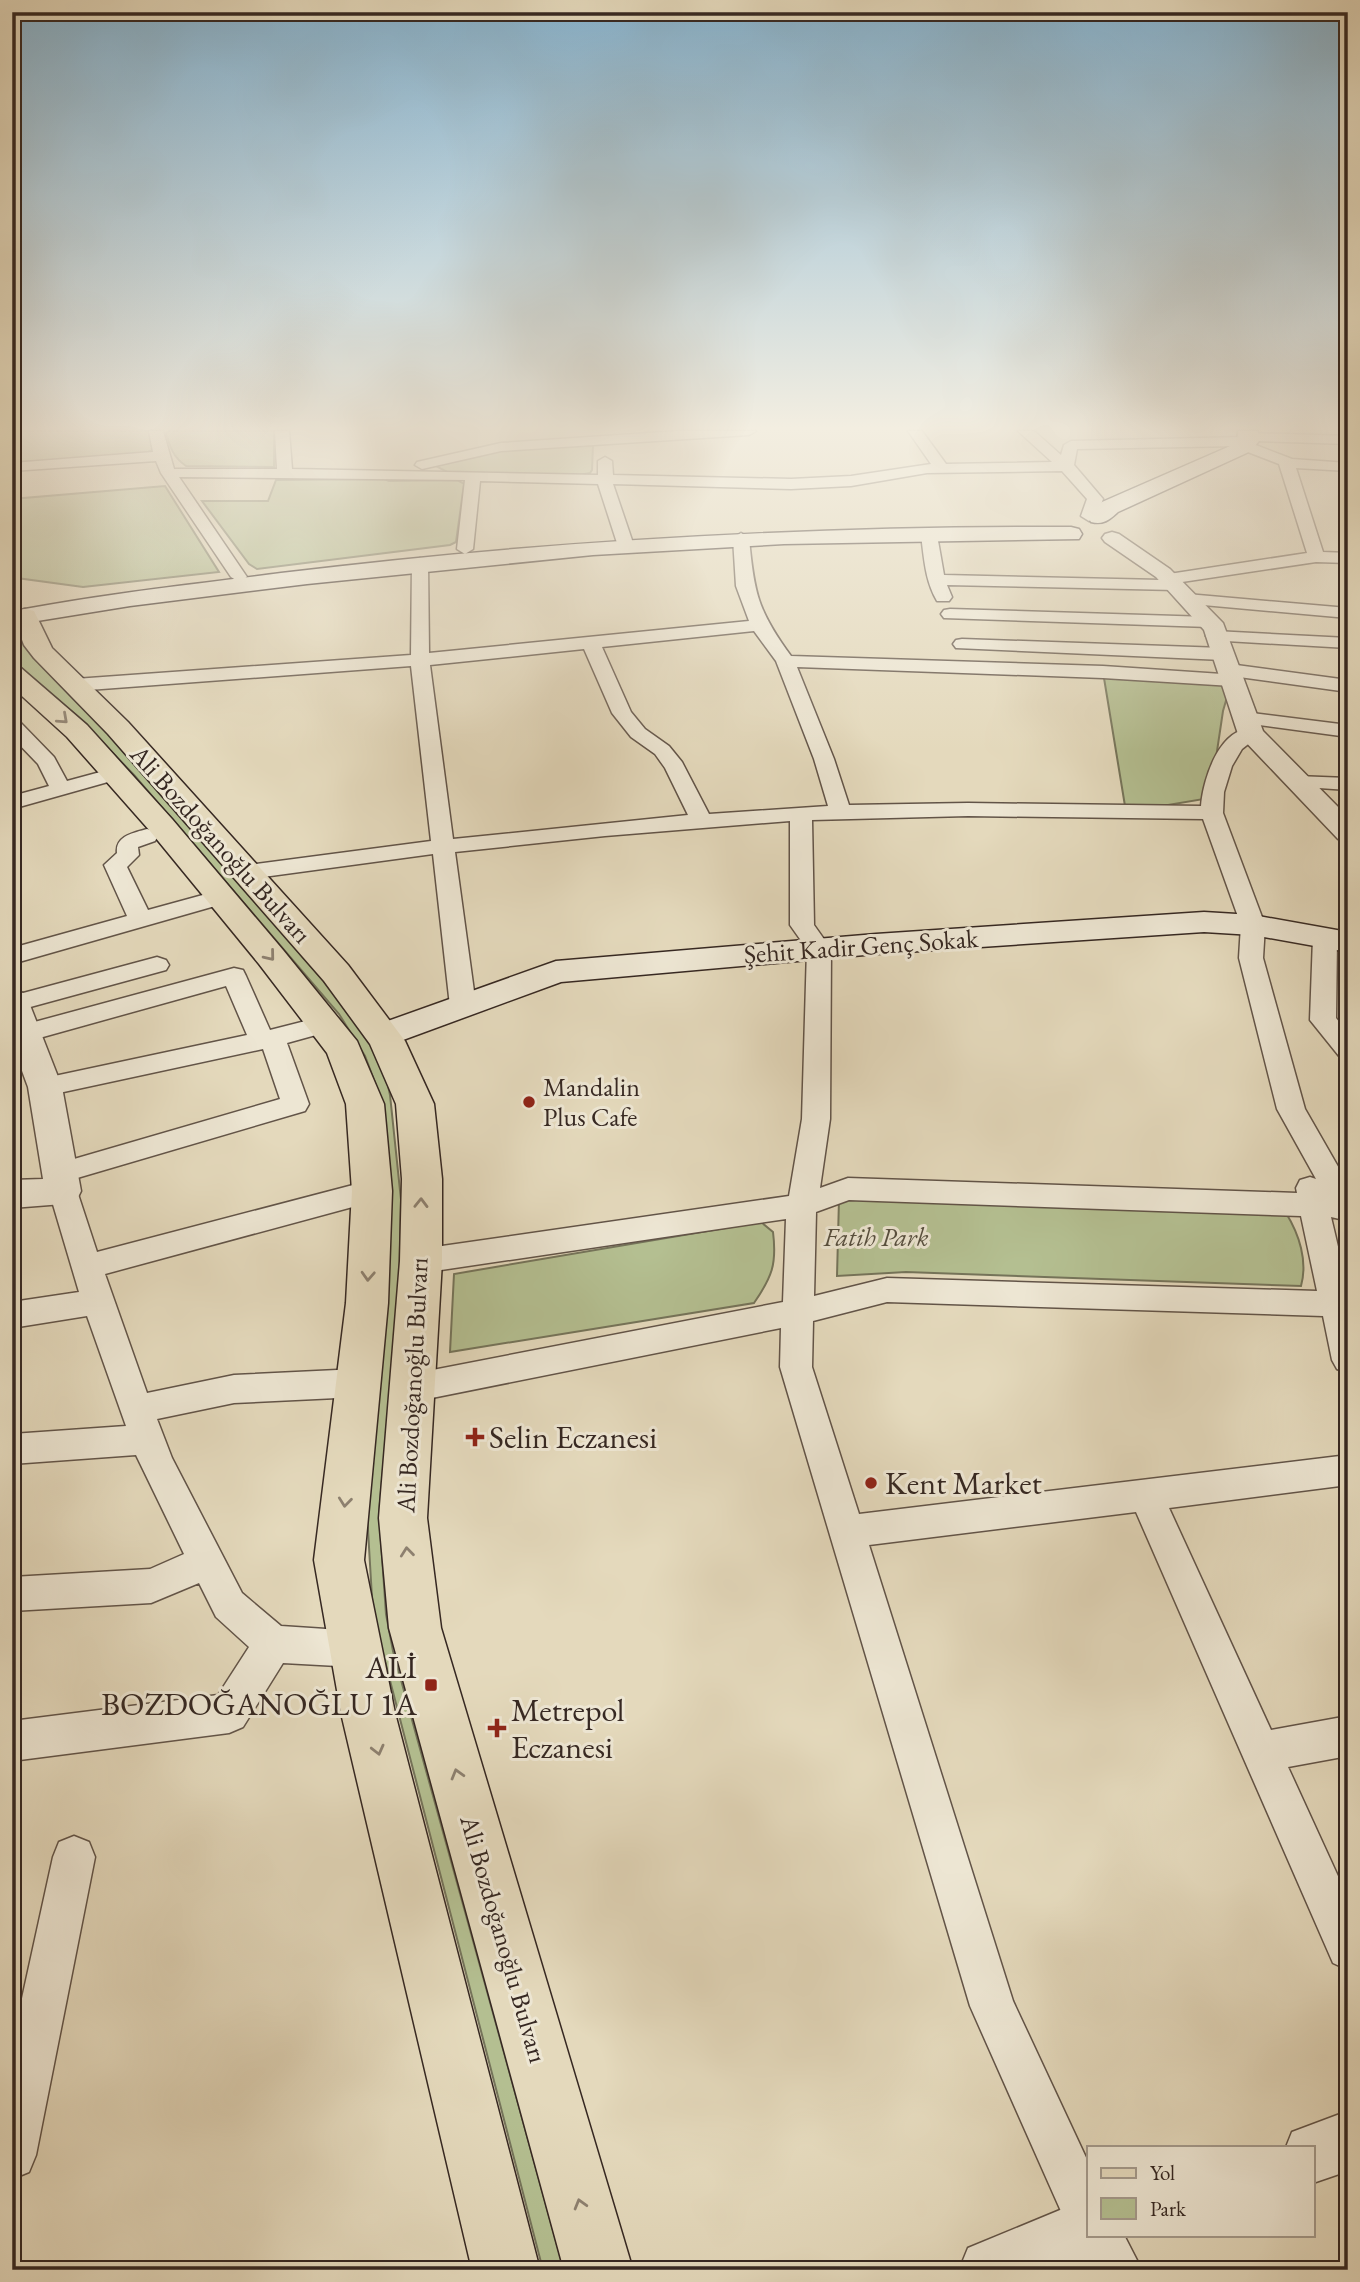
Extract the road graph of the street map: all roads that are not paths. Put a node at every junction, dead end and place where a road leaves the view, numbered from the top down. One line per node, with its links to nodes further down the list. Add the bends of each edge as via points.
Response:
1 (212, 537): 16 (street)
2 (466, 537): 12 (street)
3 (624, 537): 11 (street)
4 (658, 537): 11 (main road)
5 (773, 537): 9 (main road)
6 (929, 537): 17 (street)
7 (1093, 537): 10 (main road)
8 (1310, 537): 13 (street)
9 (741, 538): 11 (main road); 22 (street, via 745,586)
10 (1112, 538): 18 (street)
11 (625, 542): 12 (main road); 15 (main road)
12 (465, 549): 16 (main road)
13 (1316, 557): 14 (street); 18 (street)
14 (1348, 558)
15 (420, 563): 19 (main road, via 89,604); 27 (street)
16 (239, 577): 19 (main road)
17 (936, 580): 18 (street); 21 (street)
18 (1177, 587): 20 (street); 26 (street)
19 (17, 606): 31 (main road, Ali Bozdoğanoğlu Bulvarı, via 37,645)
20 (1348, 613)
21 (950, 614): 25 (street); 26 (street)
22 (759, 625): 23 (street); 28 (street)
23 (591, 643): 27 (street); 44 (street, via 621,713 676,766)
24 (1348, 643): 26 (street)
25 (962, 644): 26 (street); 29 (street)
26 (1222, 652): 29 (street); 32 (street); 34 (street)
27 (420, 660): 31 (street); 47 (street)
28 (785, 661): 29 (street); 41 (street)
29 (971, 667)
30 (12, 673): 36 (main road, Ali Bozdoğanoğlu Bulvarı, one-way to 36)
31 (75, 685): 48 (main road, Ali Bozdoğanoğlu Bulvarı, via 126,737)
32 (1348, 686)
33 (12, 725): 39 (street, via 47,761)
34 (1248, 726): 35 (street); 37 (street); 42 (street, via 1217,776 1210,798)
35 (1348, 731)
36 (115, 774): 39 (street); 48 (main road, Ali Bozdoğanoğlu Bulvarı)
37 (1296, 782): 38 (street); 45 (street)
38 (1348, 784)
39 (61, 789): 40 (street)
40 (12, 803)
41 (841, 813): 42 (street); 43 (street)
42 (1212, 813): 50 (street)
43 (801, 815): 44 (street); 52 (street, via 802,925)
44 (703, 823): 47 (street)
45 (1348, 832)
46 (147, 836): 49 (street, via 127,844 128,855 115,865)
47 (442, 845): 48 (street); 55 (street)
48 (234, 885): 49 (street); 57 (main road, Ali Bozdoğanoğlu Bulvarı, one-way to 57); 58 (main road, Ali Bozdoğanoğlu Bulvarı, via 336,973)
49 (140, 918): 53 (street)
50 (1253, 925): 51 (main road, Şehit Kadir Genç Sokak); 52 (main road, Şehit Kadir Genç Sokak, via 1204,922); 62 (street, via 1251,958)
51 (1337, 940): 60 (street, via 1323,1020)
52 (819, 949): 55 (main road, Şehit Kadir Genç Sokak, via 556,972); 66 (street, via 816,1119)
53 (12, 956)
54 (156, 965): 56 (street)
55 (463, 1006): 58 (main road, Şehit Kadir Genç Sokak)
56 (16, 1014): 59 (street, via 234,976); 61 (street)
57 (325, 1024): 59 (street); 64 (main road, Ali Bozdoğanoğlu Bulvarı, via 344,1050 365,1104)
58 (384, 1035): 69 (main road, Ali Bozdoğanoğlu Bulvarı, one-way to 58, via 422,1179 415,1104)
59 (267, 1039): 61 (street); 63 (street, via 295,1104)
60 (1348, 1050)
61 (45, 1087): 63 (street)
62 (1294, 1113): 67 (street); 68 (street)
63 (62, 1182): 65 (street); 70 (street)
64 (372, 1191): 70 (street); 76 (main road, Ali Bozdoğanoğlu Bulvarı, one-way to 76)
65 (12, 1194)
66 (803, 1205): 67 (street, via 848,1189); 69 (street); 73 (street)
67 (1314, 1205): 68 (street); 72 (street)
68 (1346, 1208)
69 (421, 1261): 77 (main road, Ali Bozdoğanoğlu Bulvarı)
70 (87, 1267): 71 (street)
71 (98, 1302): 74 (street); 78 (street)
72 (1342, 1304): 73 (street, via 887,1290); 75 (street)
73 (797, 1311): 77 (street); 82 (street, via 796,1367)
74 (12, 1315)
75 (1348, 1360)
76 (358, 1383): 78 (street, via 234,1389); 86 (main road, Ali Bozdoğanoğlu Bulvarı, one-way to 86, via 339,1560)
77 (412, 1388): 99 (main road, Ali Bozdoğanoğlu Bulvarı, one-way to 77, via 415,1628 403,1518)
78 (142, 1424): 79 (street); 83 (street, via 156,1462)
79 (12, 1449)
80 (1348, 1470): 81 (street)
81 (1146, 1495): 82 (street); 89 (street)
82 (846, 1532): 95 (street, via 992,2006)
83 (207, 1562): 84 (street, via 152,1586); 85 (street, via 229,1605)
84 (12, 1594)
85 (273, 1644): 86 (street); 88 (street, via 229,1713)
86 (356, 1650): 98 (main road, Ali Bozdoğanoğlu Bulvarı, one-way to 98)
87 (1348, 1736): 89 (street)
88 (12, 1741)
89 (1261, 1752): 91 (street)
90 (75, 1857): 94 (street)
91 (1348, 1948)
92 (1348, 2141): 93 (street)
93 (1314, 2153)
94 (12, 2155)
95 (1087, 2215)
96 (1087, 2230): 100 (street)
97 (1098, 2236): 101 (street)
98 (506, 2270)
99 (599, 2270)
100 (990, 2270)
101 (1117, 2270)

